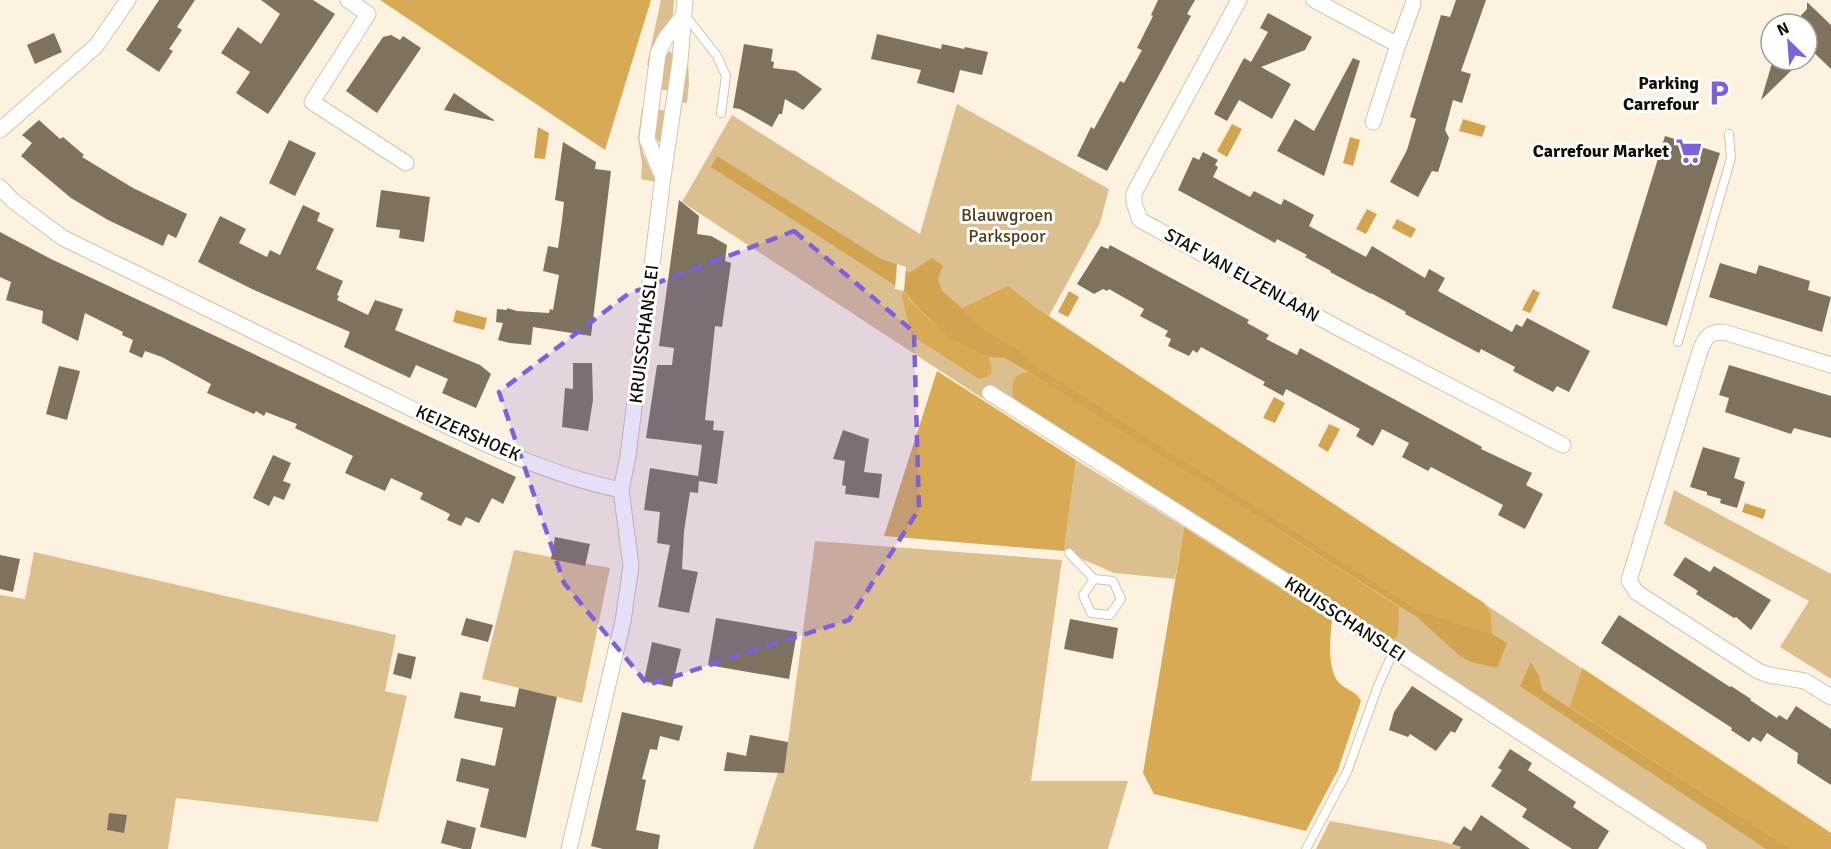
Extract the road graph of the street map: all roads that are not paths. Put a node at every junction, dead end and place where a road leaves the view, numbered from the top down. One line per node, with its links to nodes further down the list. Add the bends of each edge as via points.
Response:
1 (128, 0): 10 (street, via 96,46)
2 (348, 0): 12 (street, via 368,14 312,102)
3 (1239, 0): 18 (street, STAF VAN ELZENLAAN, via 1134,193 1140,220)
4 (1314, 0): 7 (street)
5 (1413, 4): 7 (street)
6 (685, 7): 8 (lane, via 726,76); 13 (street, KRUISSCHANSLEI); 13 (street, via 658,54 647,139)
7 (1398, 45): 9 (street)
8 (721, 113)
9 (1373, 122)
10 (0, 130)
11 (1729, 134): 15 (lane, via 1731,158)
12 (406, 163)
13 (663, 177): 19 (street, KRUISSCHANSLEI)
14 (0, 187): 19 (street, KEIZERSHOEK, via 63,238 421,413 573,479)
15 (1678, 342)
16 (1831, 365): 23 (street, via 1724,332 1708,335 1630,576 1632,588 1758,671 1805,681)
17 (990, 393): 22 (street, KRUISSCHANSLEI)
18 (1563, 446)
19 (621, 490): 24 (street, via 631,566 623,621)
20 (1069, 553): 21 (lane)
21 (1094, 579): 21 (lane, via 1083,595 1091,613 1110,615 1121,599 1118,590 1113,581)
22 (1394, 650): 25 (lane, via 1347,772); 26 (street, KRUISSCHANSLEI)
23 (1831, 697)
24 (569, 849)
25 (1306, 849)
26 (1699, 849)

